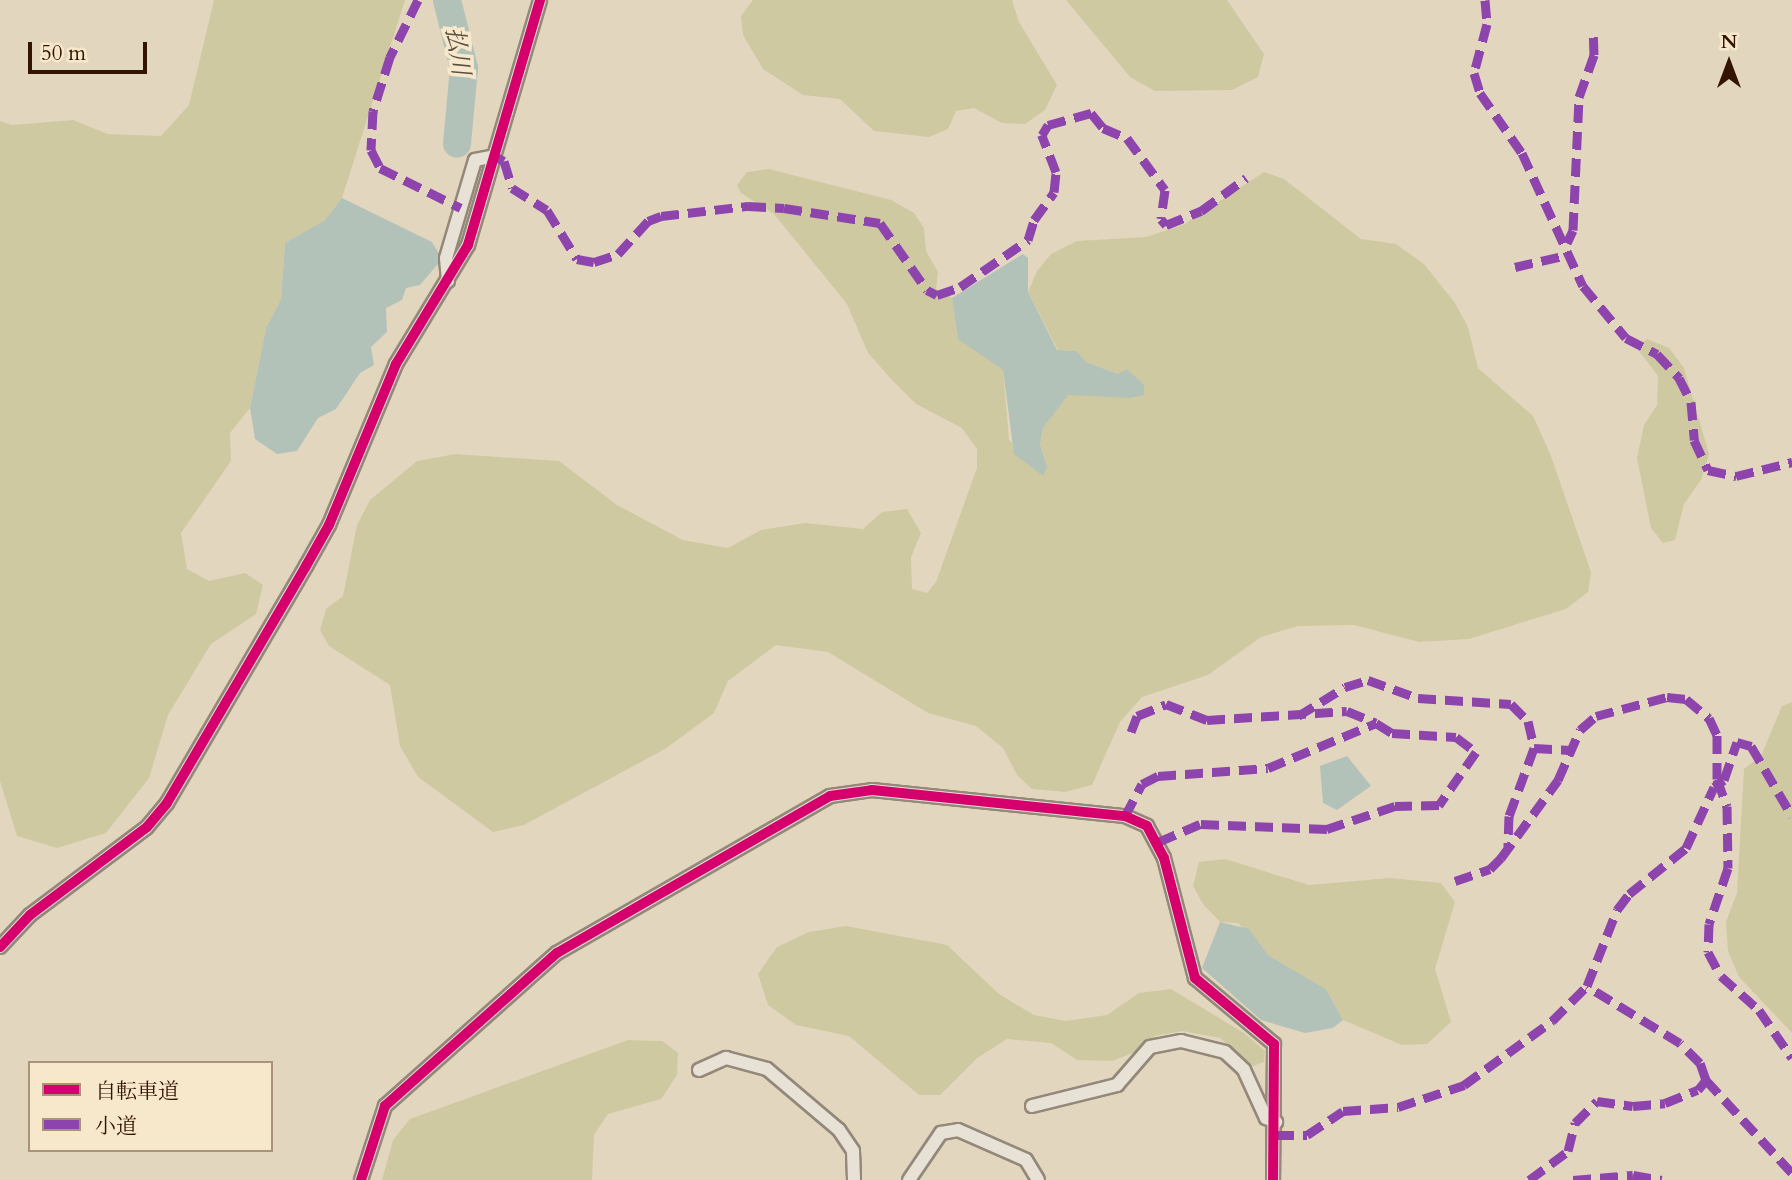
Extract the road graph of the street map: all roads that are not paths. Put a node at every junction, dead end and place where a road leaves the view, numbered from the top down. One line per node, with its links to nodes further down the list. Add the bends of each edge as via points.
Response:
1 (540, 0): 2 (street)
2 (495, 156): 3 (street, via 468,245); 3 (street, via 475,160 446,258)
3 (447, 281): 4 (street, via 396,364 329,526 167,803 147,827 30,915)
4 (0, 947)
5 (699, 1070): 9 (street, via 726,1058 767,1069 839,1130 853,1151)
6 (1032, 1107): 7 (street, via 1117,1085 1150,1047 1181,1041 1225,1052 1244,1070 1266,1118)
7 (1276, 1122): 8 (street, via 1274,1045 1195,978 1164,858 1147,826 1125,816 847,791 797,813 557,953 385,1106); 12 (street)
8 (361, 1180)
9 (854, 1180)
10 (909, 1180): 11 (street, via 941,1133 958,1130 1026,1160)
11 (1038, 1180)
12 (1273, 1180)

